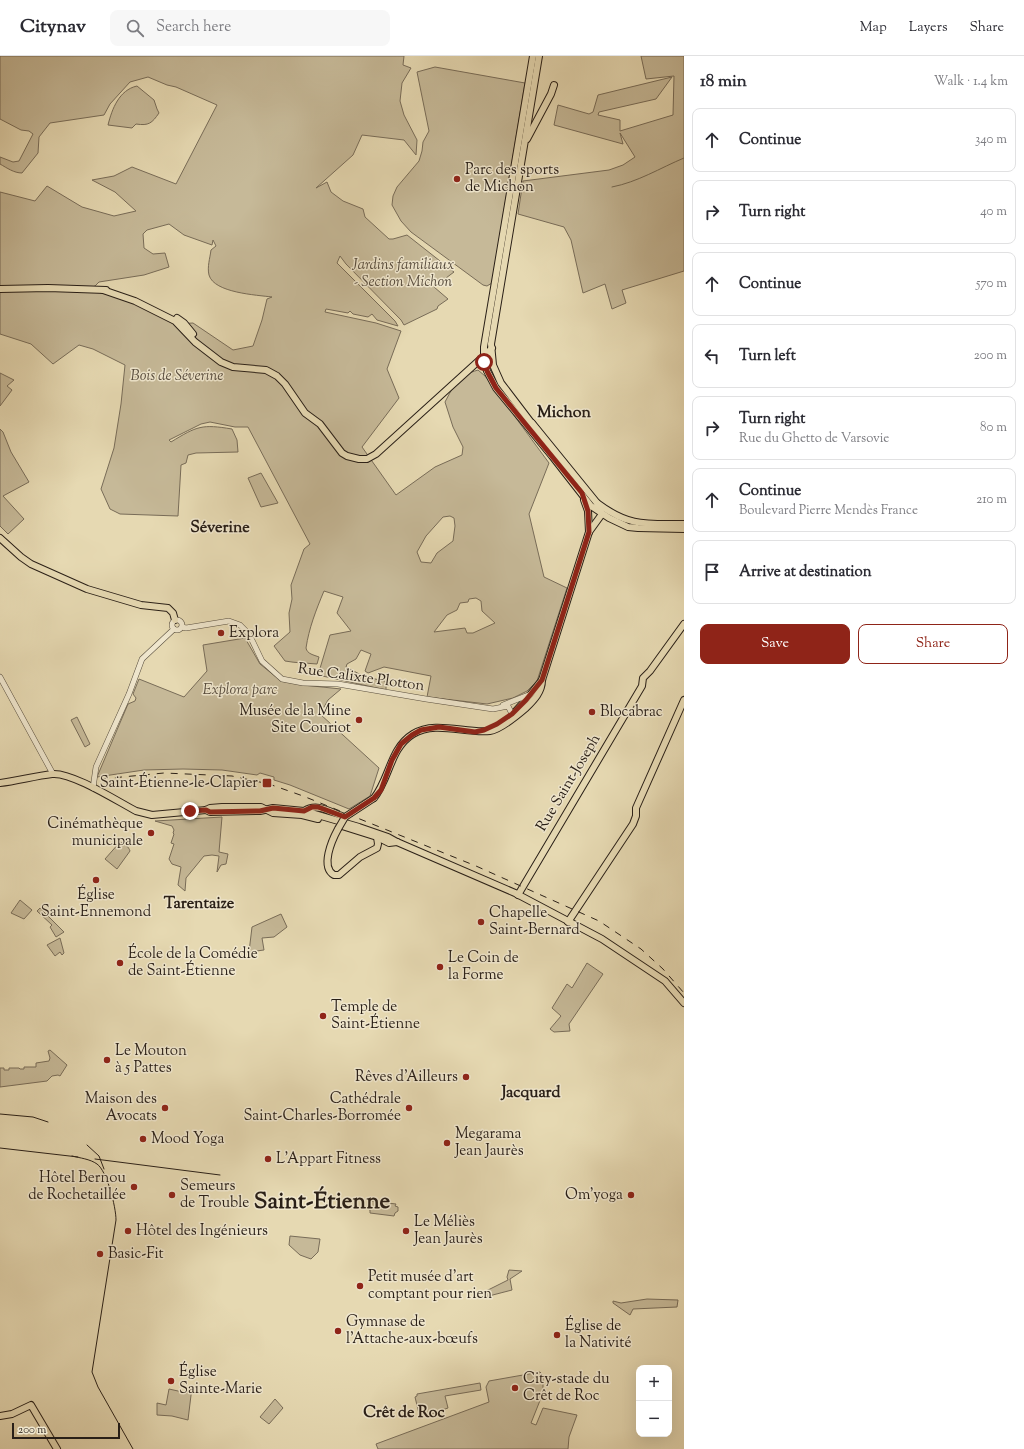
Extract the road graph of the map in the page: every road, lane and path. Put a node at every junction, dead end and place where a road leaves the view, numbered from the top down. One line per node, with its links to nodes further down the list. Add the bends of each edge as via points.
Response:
1 (533, 56): 5 (main road)
2 (539, 56): 4 (main road)
3 (554, 85): 4 (main road)
4 (524, 146): 5 (main road)
5 (503, 252): 7 (main road)
6 (0, 290): 9 (main road, via 48,288 123,292 175,316 188,328 200,346 221,362 233,367 266,370 277,376 304,413 320,424 342,453 359,460 376,454)
7 (495, 297): 8 (main road); 9 (main road)
8 (490, 345): 9 (main road); 13 (main road, via 493,365 501,383)
9 (484, 356): 12 (main road, via 487,371 496,388)
10 (489, 362): 11 (main road)
11 (498, 384): 12 (main road); 13 (main road)
12 (523, 421): 14 (main road)
13 (533, 425): 15 (main road)
14 (582, 493): 16 (main road); 19 (main road, via 588,511)
15 (598, 503): 16 (main road); 17 (main road, via 630,522)
16 (600, 516): 18 (main road, via 638,528); 19 (main road)
17 (684, 524)
18 (684, 529)
19 (589, 532): 26 (main road)
20 (0, 538): 21 (main road, via 31,564 87,589 141,605 168,608)
21 (175, 620): 23 (street, via 181,622); 24 (street, via 172,625)
22 (684, 624): 40 (main road, Rue Saint-Joseph, via 643,678 642,686)
23 (182, 627): 24 (street); 29 (street, Rue Calixte Plotton, via 229,621 240,625 249,634 262,661 282,679 303,683 338,684)
24 (174, 629): 34 (street, via 142,659 128,697 96,767)
25 (0, 677): 32 (street)
26 (542, 680): 27 (main road); 30 (main road, via 536,697)
27 (532, 693): 29 (street, Rue Calixte Plotton); 30 (main road)
28 (684, 700): 41 (main road, via 636,808 633,824)
29 (493, 709): 30 (street, Rue Calixte Plotton, via 508,706)
30 (518, 711): 31 (main road); 31 (main road, via 498,728)
31 (484, 730): 37 (main road, bridge, via 475,732 439,727 421,730 412,735 401,744 381,790 374,798)
32 (52, 774): 33 (main road); 34 (main road, via 65,775)
33 (0, 783)
34 (92, 788): 35 (main road, via 152,815 222,807)
35 (266, 809): 36 (main road); 38 (main road, via 272,813 311,816)
36 (304, 811): 37 (main road, via 318,807); 39 (main road, via 359,827)
37 (342, 816): 38 (main road, bridge, via 331,844 328,868 334,875 377,848)
38 (377, 837): 39 (main road, via 389,843)
39 (397, 842): 40 (main road)
40 (518, 895): 41 (main road)
41 (568, 922): 42 (main road, via 612,945 665,981)
42 (684, 1003)
43 (0, 1416): 44 (main road, via 12,1414 31,1405)
44 (57, 1449)

